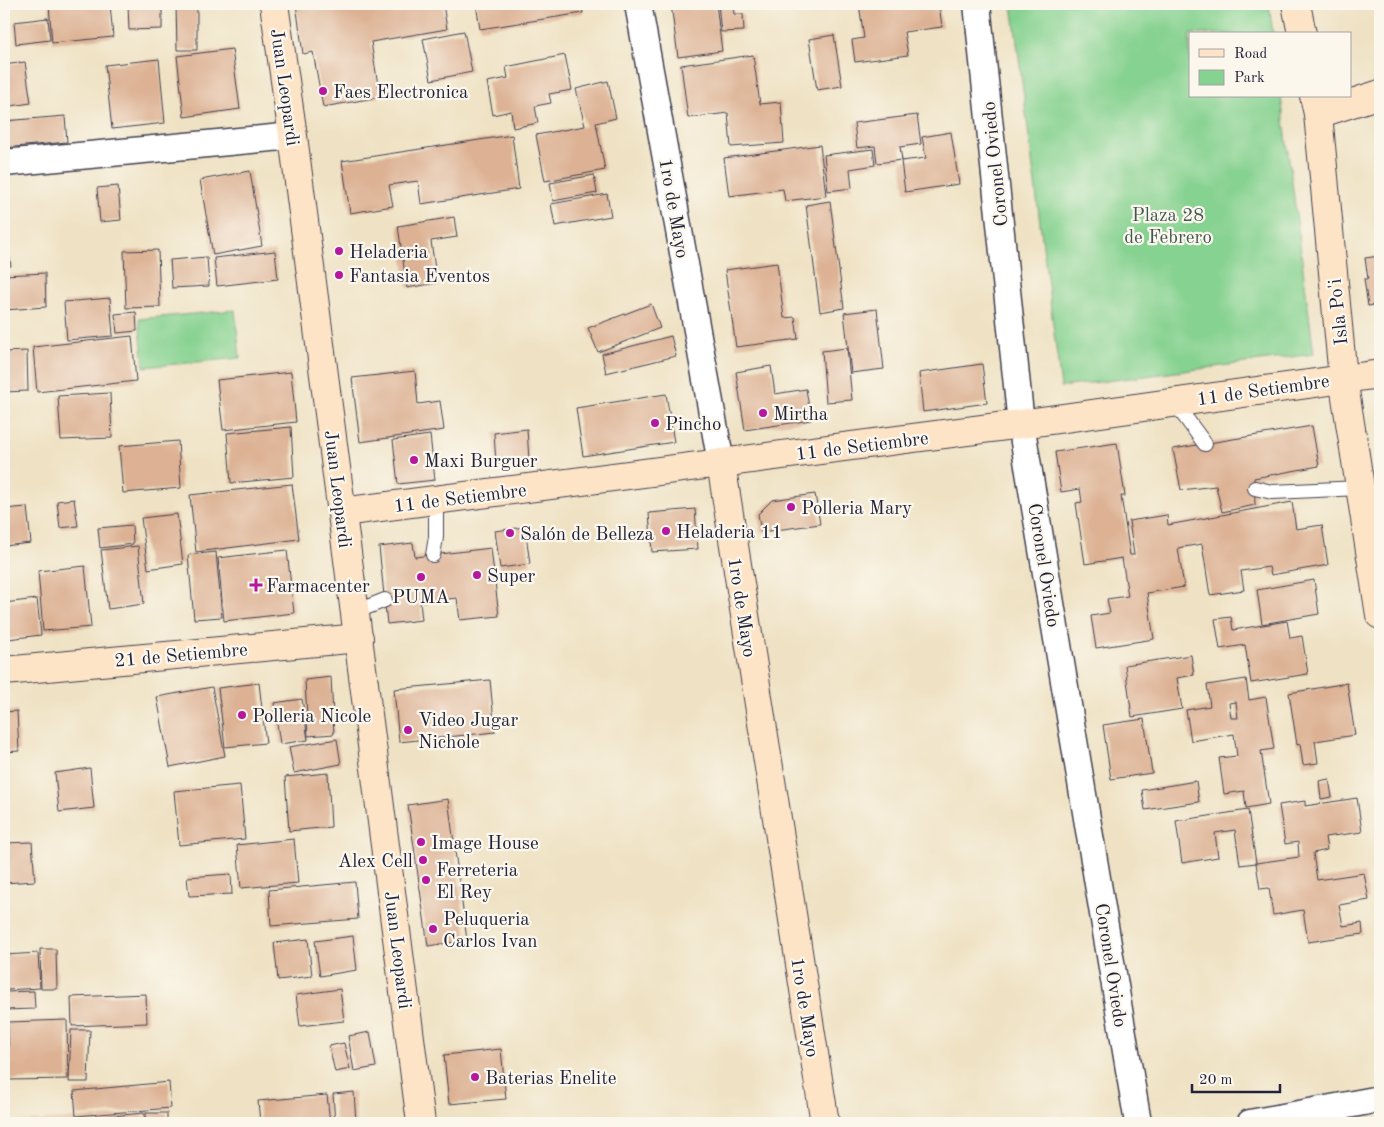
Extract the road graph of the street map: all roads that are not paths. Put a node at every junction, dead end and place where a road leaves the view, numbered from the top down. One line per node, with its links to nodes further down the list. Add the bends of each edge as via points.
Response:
1 (274, 4): 8 (main road, Juan Leopardi)
2 (638, 4): 15 (street, 1ro de Mayo)
3 (977, 4): 13 (street, Coronel Oviedo)
4 (1296, 4): 5 (main road)
5 (1302, 32)
6 (1380, 94): 7 (main road)
7 (1316, 105): 11 (main road, Isla Po'i)
8 (293, 136): 9 (street); 19 (main road, Juan Leopardi)
9 (4, 163)
10 (1380, 374): 11 (main road, 11 de Setiembre)
11 (1343, 378): 12 (main road, 11 de Setiembre); 17 (main road, Isla Po'i)
12 (1174, 402): 13 (main road, 11 de Setiembre); 14 (lane)
13 (1022, 424): 15 (main road, 11 de Setiembre); 28 (street, Coronel Oviedo)
14 (1205, 444)
15 (721, 463): 18 (main road, 11 de Setiembre); 27 (main road, 1ro de Mayo)
16 (1254, 488): 17 (lane, via 1272,492)
17 (1360, 488): 22 (main road, Isla Po'i)
18 (436, 500): 19 (main road, 11 de Setiembre); 20 (lane)
19 (342, 512): 23 (main road, Juan Leopardi)
20 (433, 554)
21 (385, 600): 23 (lane)
22 (1380, 616)
23 (357, 625): 24 (main road, 21 de Setiembre); 26 (main road, Juan Leopardi)
24 (4, 671)
25 (1380, 1100): 29 (street)
26 (421, 1123)
27 (825, 1123)
28 (1138, 1123)
29 (1250, 1123)

